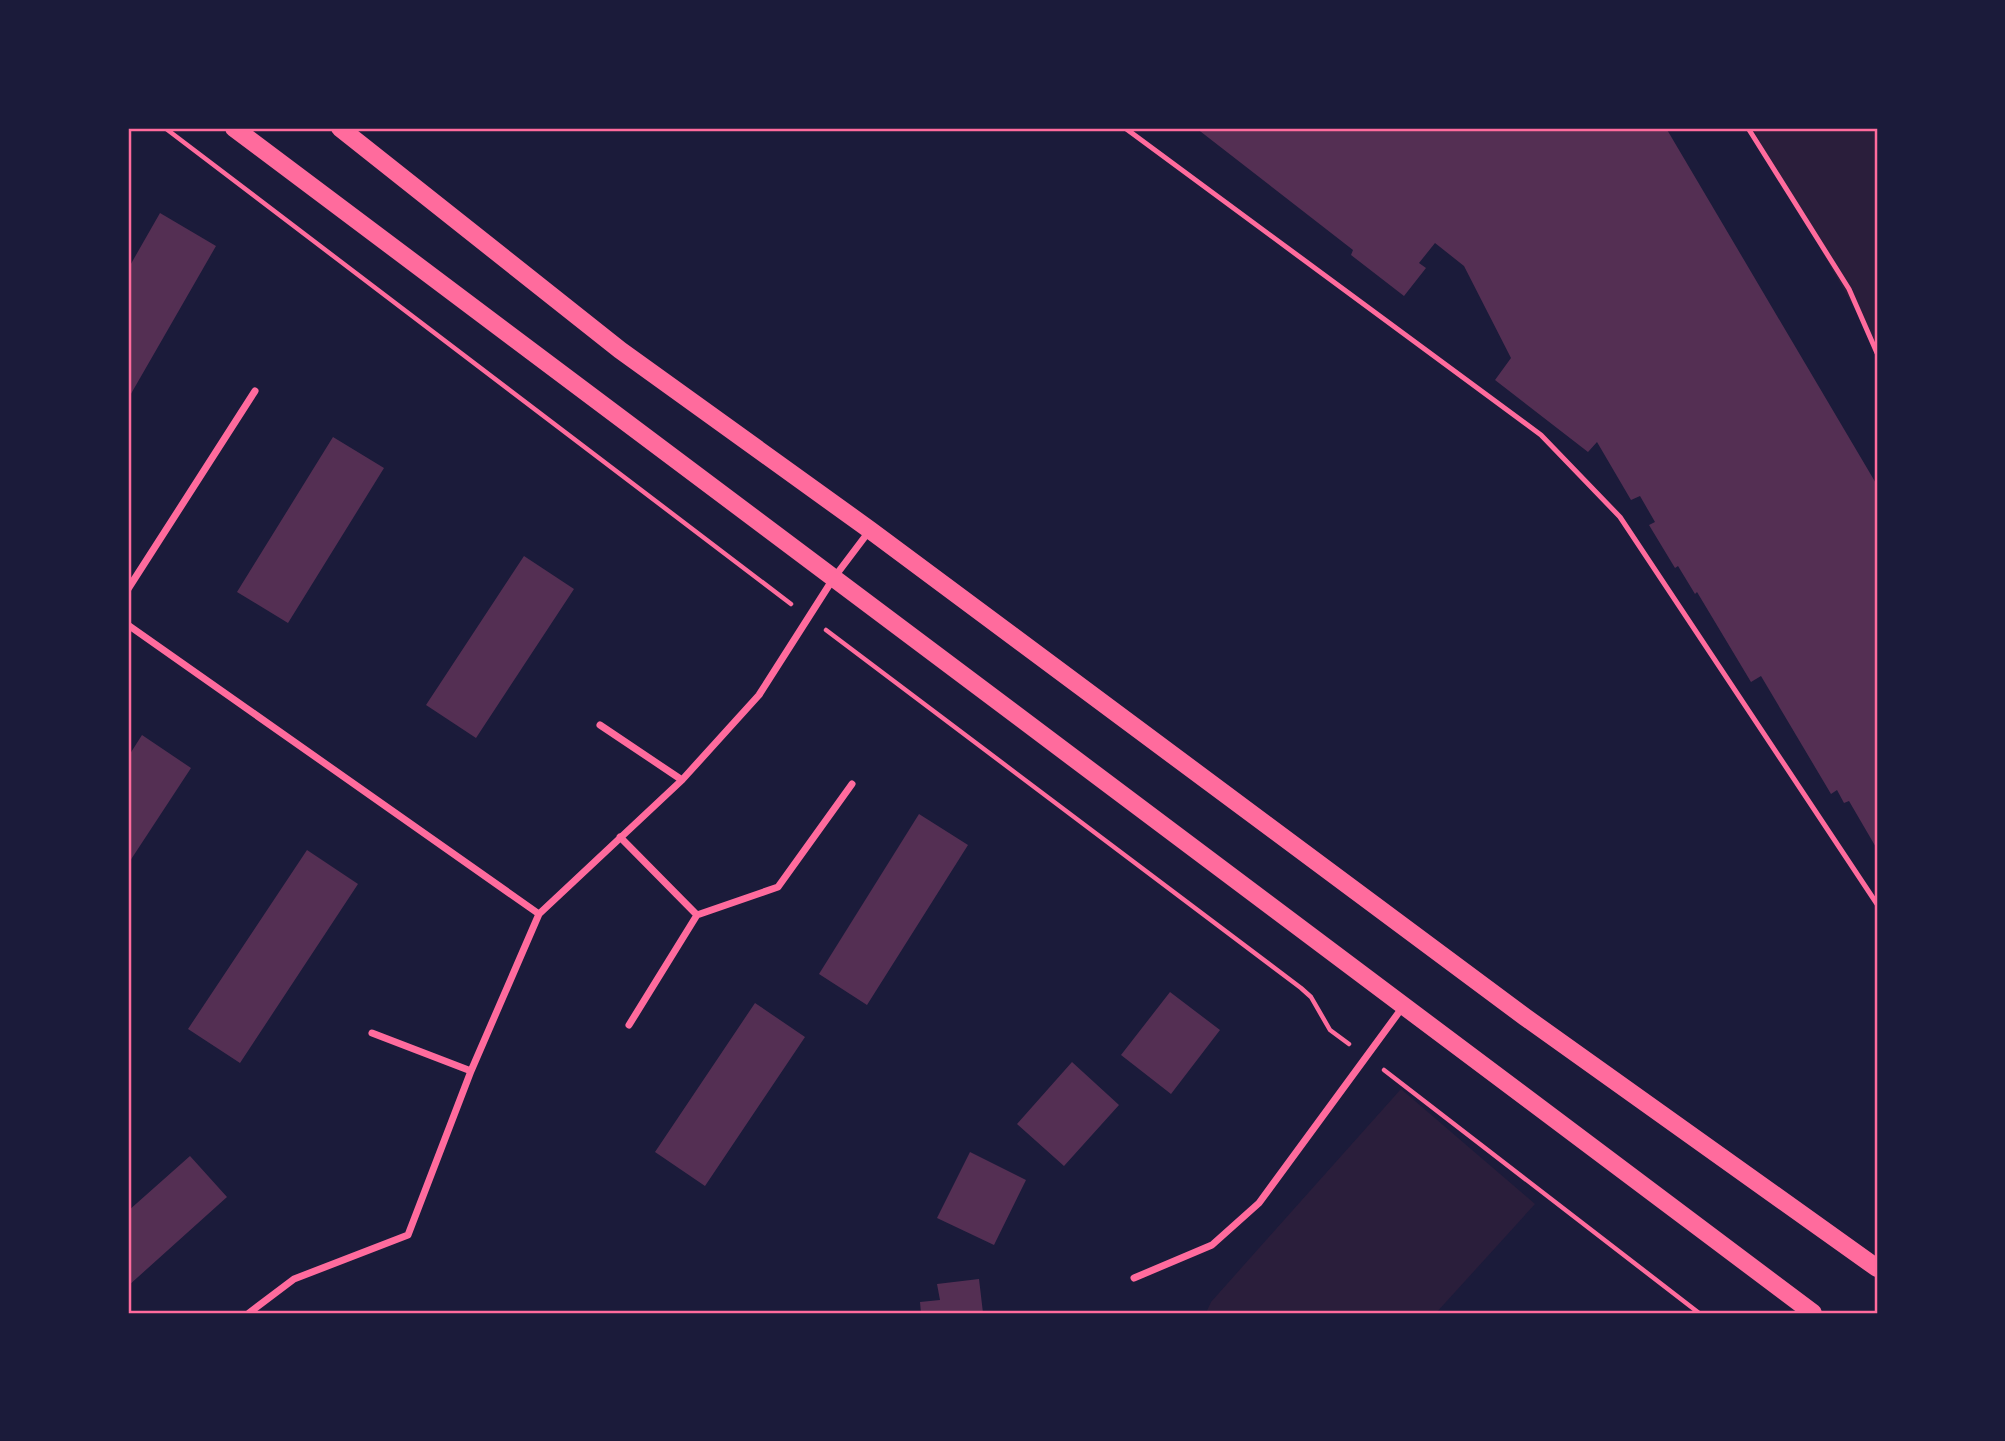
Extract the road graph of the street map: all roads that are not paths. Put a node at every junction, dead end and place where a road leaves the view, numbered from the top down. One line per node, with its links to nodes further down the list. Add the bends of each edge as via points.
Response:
1 (234, 128): 8 (main road)
2 (340, 128): 7 (main road, via 620,350)
3 (1125, 128): 15 (lane, via 1541,435 1582,475 1620,517)
4 (1748, 128): 5 (lane, via 1849,289)
5 (1877, 353)
6 (256, 391): 9 (street)
7 (870, 530): 8 (street); 22 (main road, via 1525,1017)
8 (833, 579): 12 (street, via 759,695); 18 (main road)
9 (128, 589)
10 (128, 625): 16 (street)
11 (600, 725): 12 (street)
12 (682, 780): 14 (street)
13 (852, 784): 17 (street, via 778,887)
14 (620, 837): 16 (street); 17 (street)
15 (1877, 904)
16 (539, 914): 21 (street)
17 (697, 915): 19 (street)
18 (1402, 1008): 23 (street, via 1259,1203 1212,1245); 25 (main road)
19 (629, 1026)
20 (372, 1034): 21 (street)
21 (471, 1071): 24 (street, via 408,1235 294,1279)
22 (1877, 1268)
23 (1134, 1278)
24 (249, 1313)
25 (1813, 1313)

